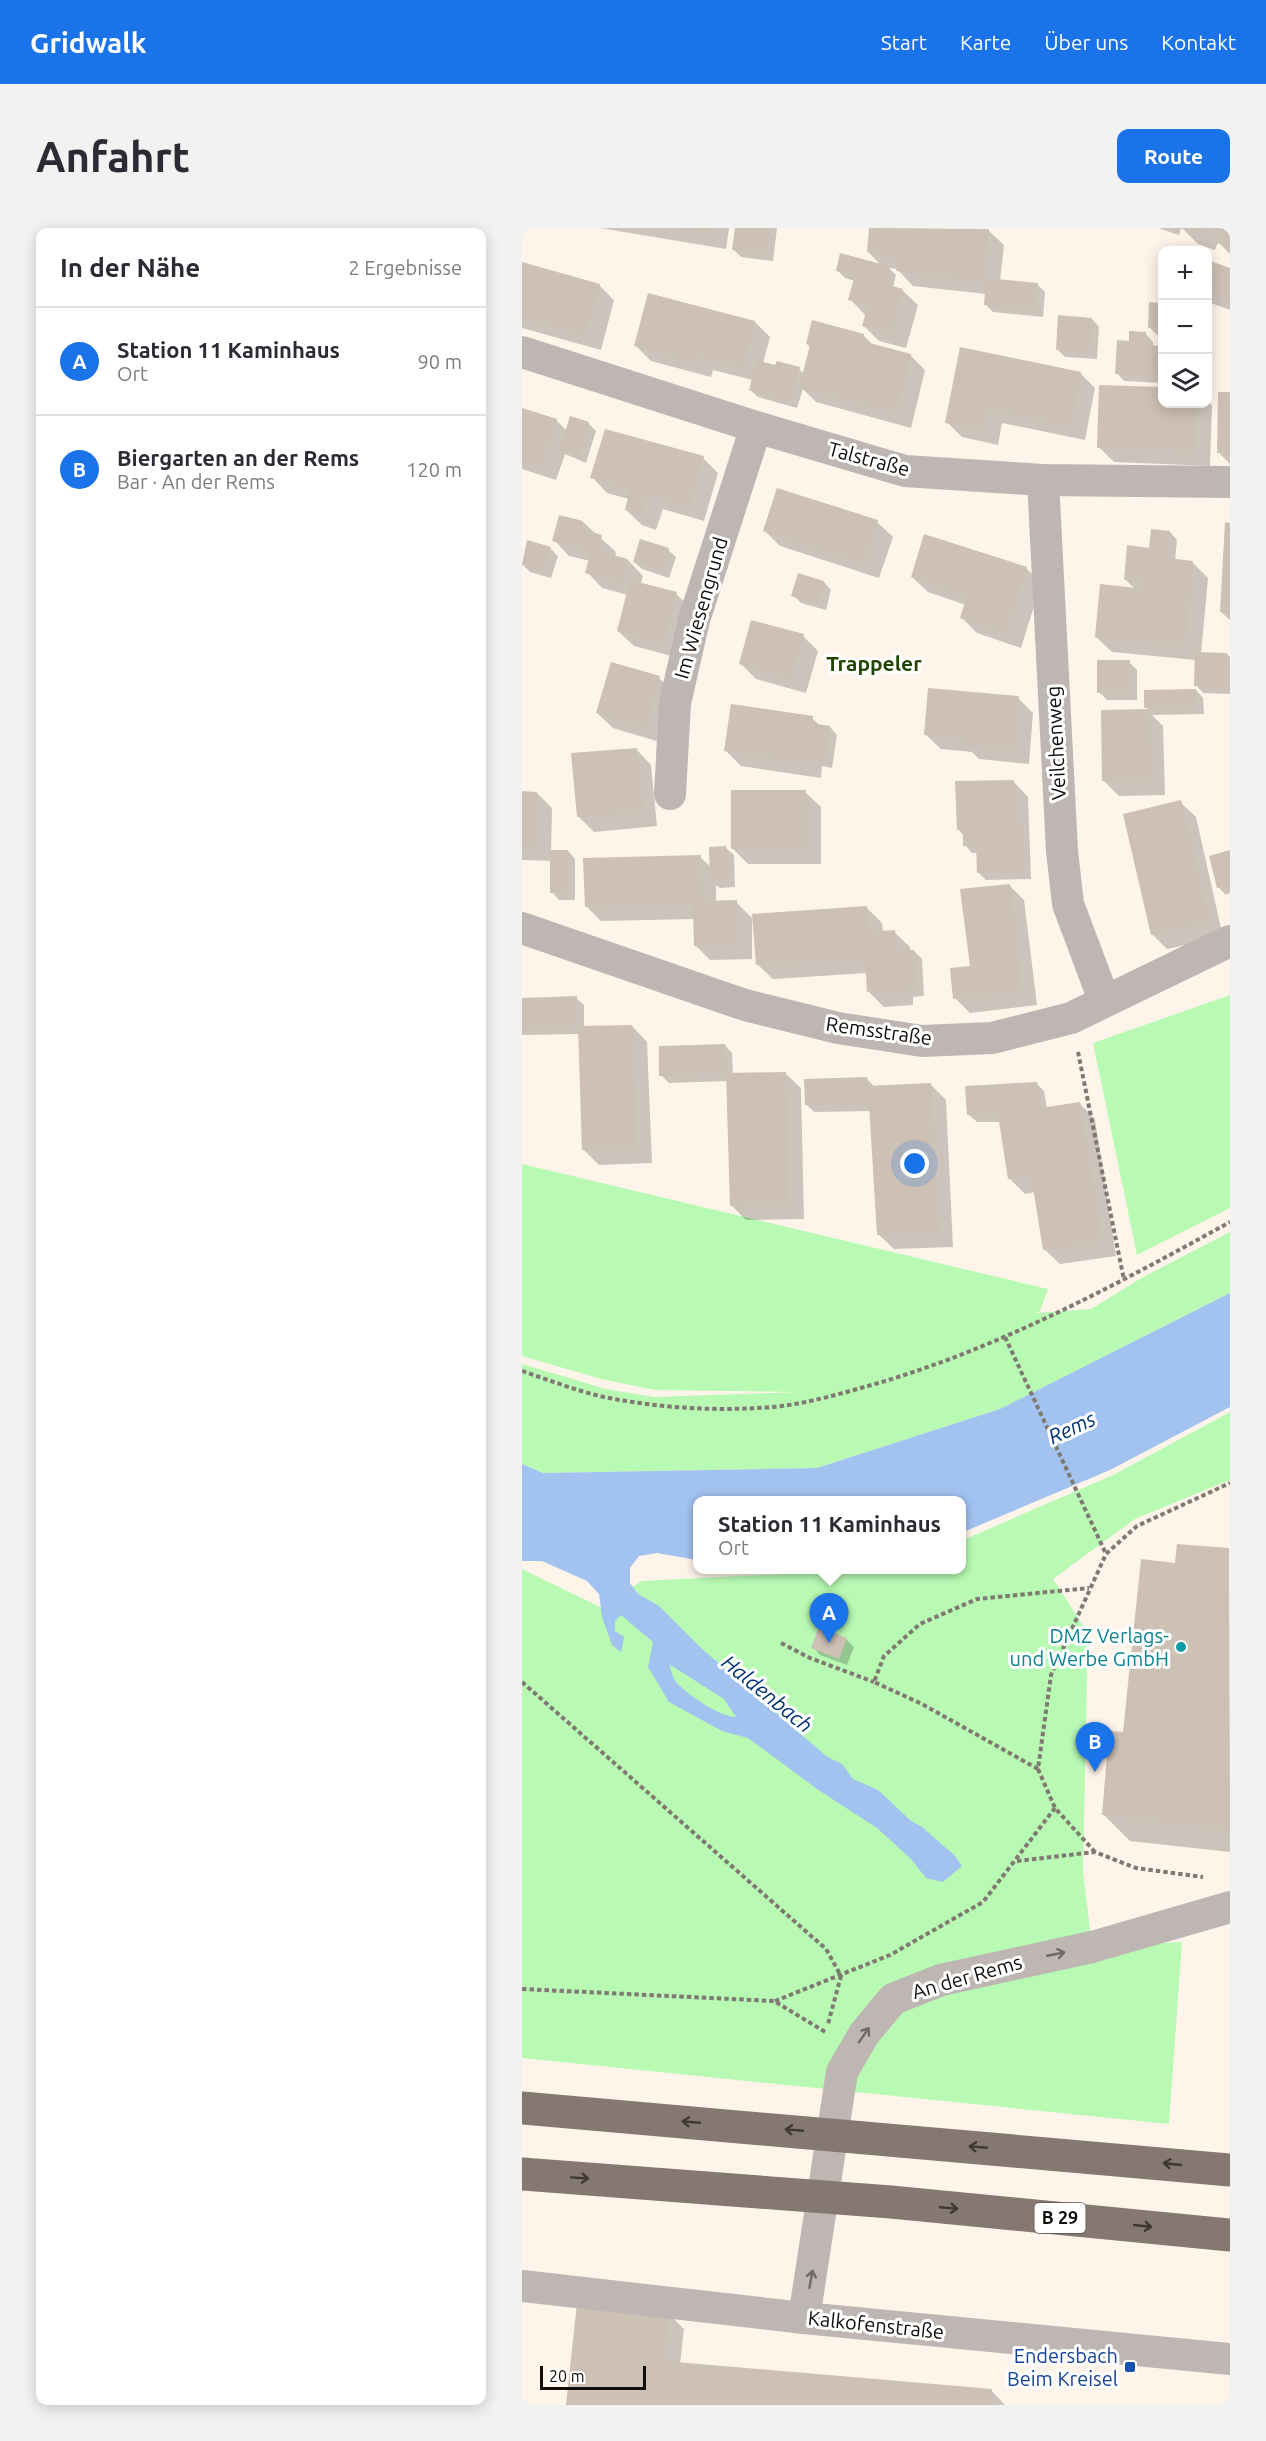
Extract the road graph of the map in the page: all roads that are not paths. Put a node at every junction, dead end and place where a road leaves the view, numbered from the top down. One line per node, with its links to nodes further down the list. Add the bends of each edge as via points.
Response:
1 (522, 352): 2 (street, Talstraße)
2 (756, 427): 3 (street, Talstraße, via 905,471); 5 (street, Im Wiesengrund, via 694,620 675,703)
3 (1043, 480): 4 (street, Talstraße); 8 (street, Veilchenweg, via 1068,904)
4 (1230, 482)
5 (670, 794)
6 (522, 928): 8 (street, Remsstraße, via 745,1005 838,1028 921,1041 992,1038 1071,1018)
7 (1230, 940): 8 (street, Remsstraße)
8 (1104, 1000)
9 (1230, 1907): 15 (street, An der Rems, one-way to 9, via 842,2072 864,2034 893,1999 942,1980 1092,1947)
10 (522, 2108): 11 (highway, one-way to 10)
11 (1230, 2170)
12 (522, 2174): 13 (highway, B 29, one-way to 13, via 891,2202)
13 (1230, 2235)
14 (522, 2286): 15 (street, Kalkofenstraße)
15 (804, 2318): 16 (street, Kalkofenstraße)
16 (1230, 2360)

